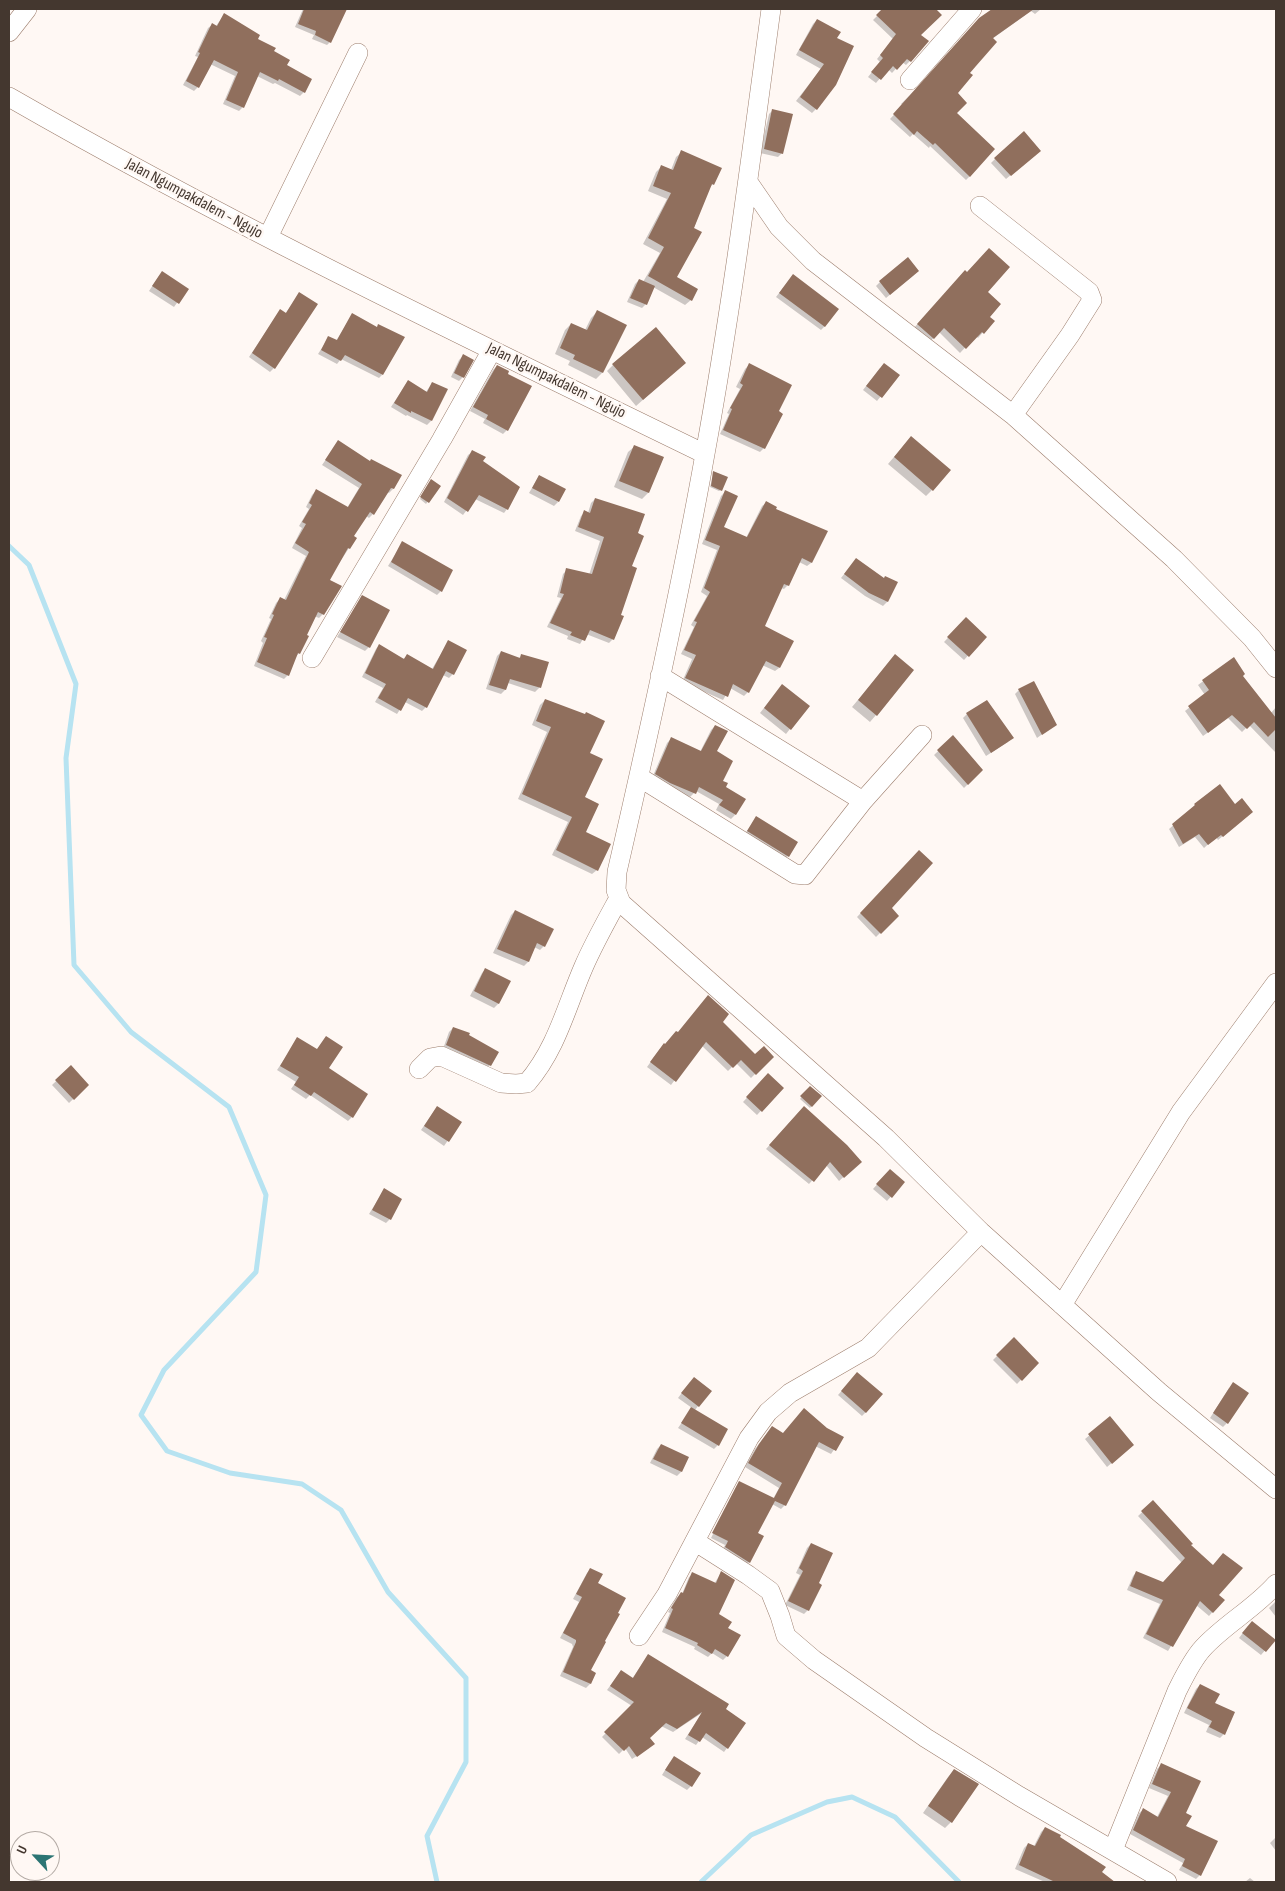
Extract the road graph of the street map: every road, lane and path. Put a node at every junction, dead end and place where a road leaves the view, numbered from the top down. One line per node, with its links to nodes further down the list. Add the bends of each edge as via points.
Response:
1 (27, 9): 4 (street)
2 (771, 9): 8 (street)
3 (972, 9): 6 (street)
4 (9, 32)
5 (358, 53): 10 (street)
6 (910, 80)
7 (9, 97): 10 (street, Jalan Ngumpakdalem - Ngujo, via 99,149)
8 (748, 182): 12 (street, via 779,227 813,261); 13 (street)
9 (980, 206): 12 (street, via 1089,292 1092,300)
10 (268, 237): 11 (street, Jalan Ngumpakdalem - Ngujo)
11 (492, 350): 13 (street, Jalan Ngumpakdalem - Ngujo); 14 (street)
12 (1013, 414): 15 (street, via 1174,559 1252,638)
13 (705, 454): 16 (street)
14 (312, 658)
15 (1276, 668)
16 (660, 676): 18 (street); 19 (street)
17 (922, 735): 19 (street)
18 (639, 777): 19 (street, via 795,874 805,875); 20 (street, via 617,872)
19 (864, 801)
20 (619, 898): 22 (street, via 584,966 565,1018 541,1066 527,1083 501,1083 441,1056 430,1058); 23 (street, via 886,1138)
21 (1276, 984): 24 (street, via 1180,1112)
22 (419, 1070)
23 (981, 1232): 24 (street); 26 (street, via 868,1348 790,1393 768,1412 749,1438)
24 (1062, 1305): 25 (street, via 1158,1392)
25 (1276, 1489)
26 (696, 1542): 28 (street); 29 (street, via 770,1591 786,1636 802,1651 926,1738)
27 (1276, 1584): 29 (street, via 1201,1650 1186,1674 1176,1691)
28 (639, 1636)
29 (1113, 1850): 30 (street)
30 (1167, 1882)

